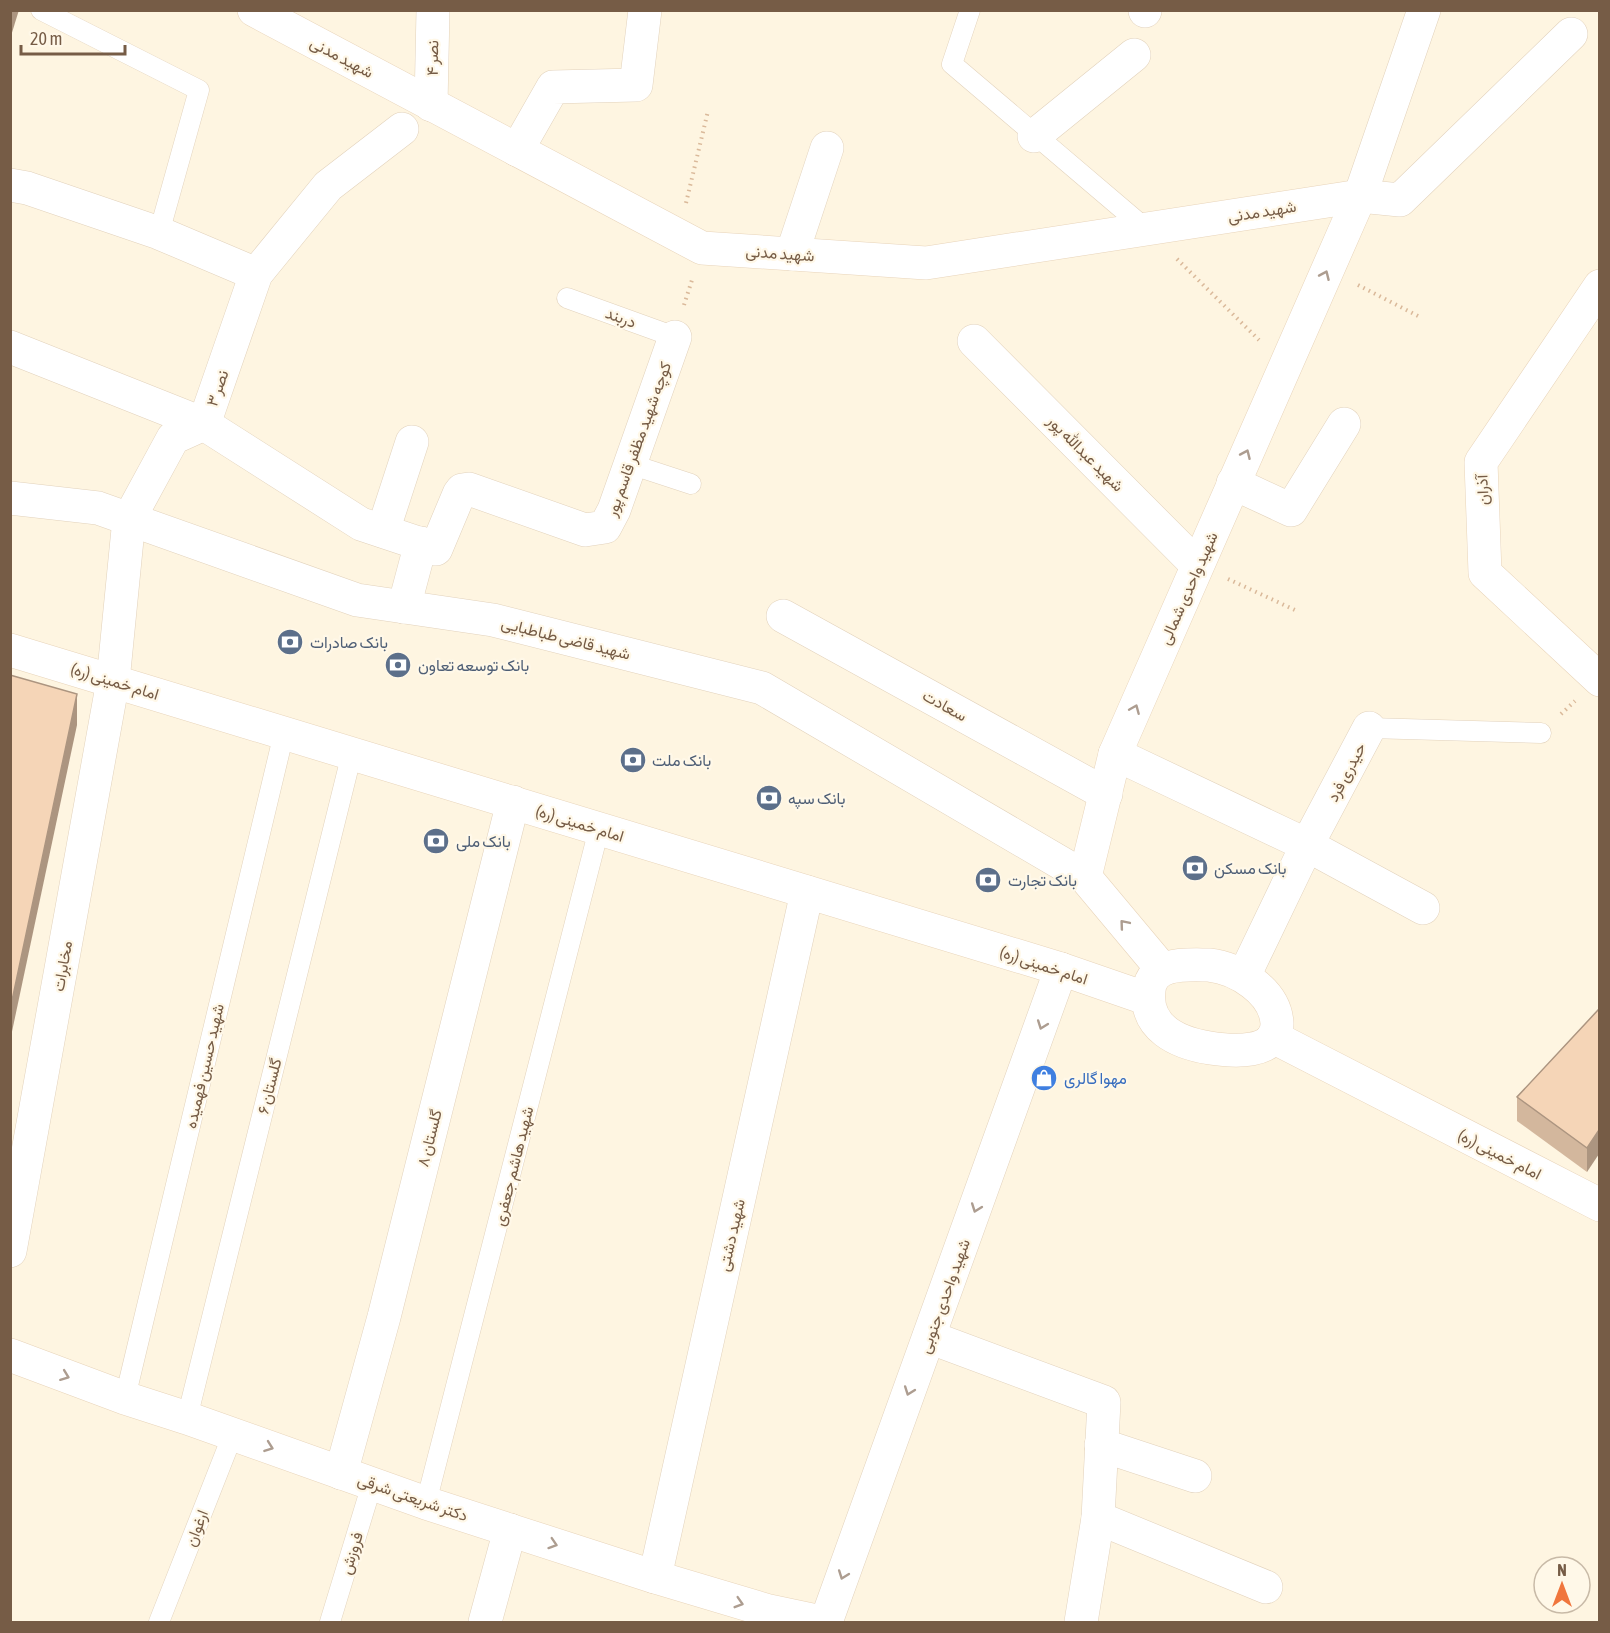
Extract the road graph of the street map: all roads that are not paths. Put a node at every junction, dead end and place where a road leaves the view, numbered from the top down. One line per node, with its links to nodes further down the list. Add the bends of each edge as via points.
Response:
1 (41, 10): 17 (lane, via 199,90)
2 (254, 10): 9 (street, شهيد مدنی)
3 (433, 10): 9 (street, نصر ۴)
4 (645, 10): 13 (street, via 636,85 553,87)
5 (970, 10): 11 (lane, via 952,64)
6 (1424, 10): 15 (street, شهید واحدی شمالی)
7 (1571, 34): 15 (street, شهيد مدنی, via 1400,200)
8 (1134, 54): 11 (street)
9 (431, 105): 13 (street, شهيد مدنی)
10 (402, 129): 19 (street, نصر ۳, via 328,186)
11 (1034, 136): 16 (lane)
12 (827, 148): 18 (street)
13 (516, 150): 18 (street, شهيد مدنی, via 690,242)
14 (10, 185): 17 (street)
15 (1360, 196): 16 (street, شهيد مدنی); 29 (street, شهید واحدی شمالی, one-way to 15)
16 (1146, 229): 18 (street, شهيد مدنی, via 926,263)
17 (159, 233): 19 (street)
18 (792, 254)
19 (256, 274): 25 (street, نصر ۳)
20 (1599, 286): 39 (street, آذران, via 1480,462 1485,573)
21 (567, 298): 22 (lane, دربند)
22 (675, 337): 28 (street, کوچه شهید مظفر قاسم پور)
23 (974, 341): 35 (street, شهید عبدالله پور)
24 (10, 347): 25 (street)
25 (204, 424): 32 (street, نصر ۳, via 173,438); 33 (street, via 361,524)
26 (1344, 424): 29 (street, via 1291,510)
27 (412, 442): 33 (street)
28 (630, 464): 30 (lane); 34 (street, کوچه شهید مظفر قاسم پور, via 605,527 585,530 469,489 459,494)
29 (1233, 483): 35 (street, شهید واحدی شمالی)
30 (691, 484)
31 (10, 498): 32 (street, شهید قاضی طباطبایی, via 98,508)
32 (129, 519): 36 (street, شهید قاضی طباطبایی, via 357,600); 40 (street, نصر ۳)
33 (383, 531): 34 (street)
34 (428, 546): 36 (street)
35 (1197, 565): 45 (street, شهید واحدی شمالی, one-way to 35)
36 (404, 607): 50 (street, شهید قاضی طباطبایی, via 493,620 762,688)
37 (783, 616): 46 (street, سعادت)
38 (10, 650): 40 (street, امام خمینی (ره))
39 (1599, 680)
40 (113, 681): 42 (street, امام خمینی (ره)); 59 (street, مخابرات)
41 (1370, 728): 43 (lane, حیدری فرد); 49 (street, حیدری فرد)
42 (284, 733): 44 (street, امام خمینی (ره)); 62 (lane, شهيد حسین فهمیده)
43 (1541, 733)
44 (352, 753): 47 (street, امام خمینی (ره)); 63 (lane, گلستان ۶)
45 (1115, 754): 46 (street, شهید واحدی شمالی); 49 (street)
46 (1106, 794): 50 (street, شهید واحدی شمالی)
47 (513, 802): 48 (street, امام خمینی (ره)); 66 (street, گلستان ۸)
48 (599, 829): 51 (street, امام خمینی (ره)); 69 (lane, شهيد هاشم جعفری)
49 (1307, 845): 52 (street); 55 (street, حیدری فرد)
50 (1085, 877): 54 (street, one-way to 50)
51 (807, 892): 53 (street, امام خمینی (ره)); 72 (street, شهید دشتی)
52 (1423, 908)
53 (1061, 969): 56 (street, امام خمینی (ره)); 60 (street, شهید واحدی جنوبی, one-way to 60)
54 (1162, 969): 55 (street, via 1224,966); 56 (street, via 1149,985)
55 (1244, 976): 57 (street, via 1264,993 1273,1009 1277,1024)
56 (1148, 999): 57 (street, via 1154,1020 1168,1035 1184,1042 1244,1051)
57 (1273, 1037): 58 (street, امام خمینی (ره))
58 (1599, 1205)
59 (10, 1251)
60 (929, 1337): 65 (street, via 1104,1402); 78 (street, شهید واحدی جنوبی, one-way to 78)
61 (10, 1355): 62 (street, دکتر شریعتی شرقی, one-way to 62)
62 (125, 1398): 63 (street, دکتر شریعتی شرقی)
63 (187, 1418): 64 (street, دکتر شریعتی شرقی)
64 (233, 1434): 66 (street, دکتر شریعتی شرقی, one-way to 66); 74 (lane, ارغوان)
65 (1101, 1445): 67 (street); 70 (street)
66 (341, 1473): 68 (street, دکتر شریعتی شرقی)
67 (1195, 1476)
68 (372, 1484): 69 (street, دکتر شریعتی شرقی); 75 (lane, فروزش)
69 (426, 1503): 71 (street, دکتر شریعتی شرقی)
70 (1098, 1518): 73 (street); 79 (street)
71 (510, 1530): 72 (street, دکتر شریعتی شرقی, one-way to 72); 76 (street)
72 (655, 1577): 77 (street, دکتر شریعتی شرقی, one-way to 77)
73 (1266, 1587)
74 (159, 1623)
75 (330, 1623)
76 (485, 1623)
77 (821, 1623)
78 (826, 1623)
79 (1081, 1623)

